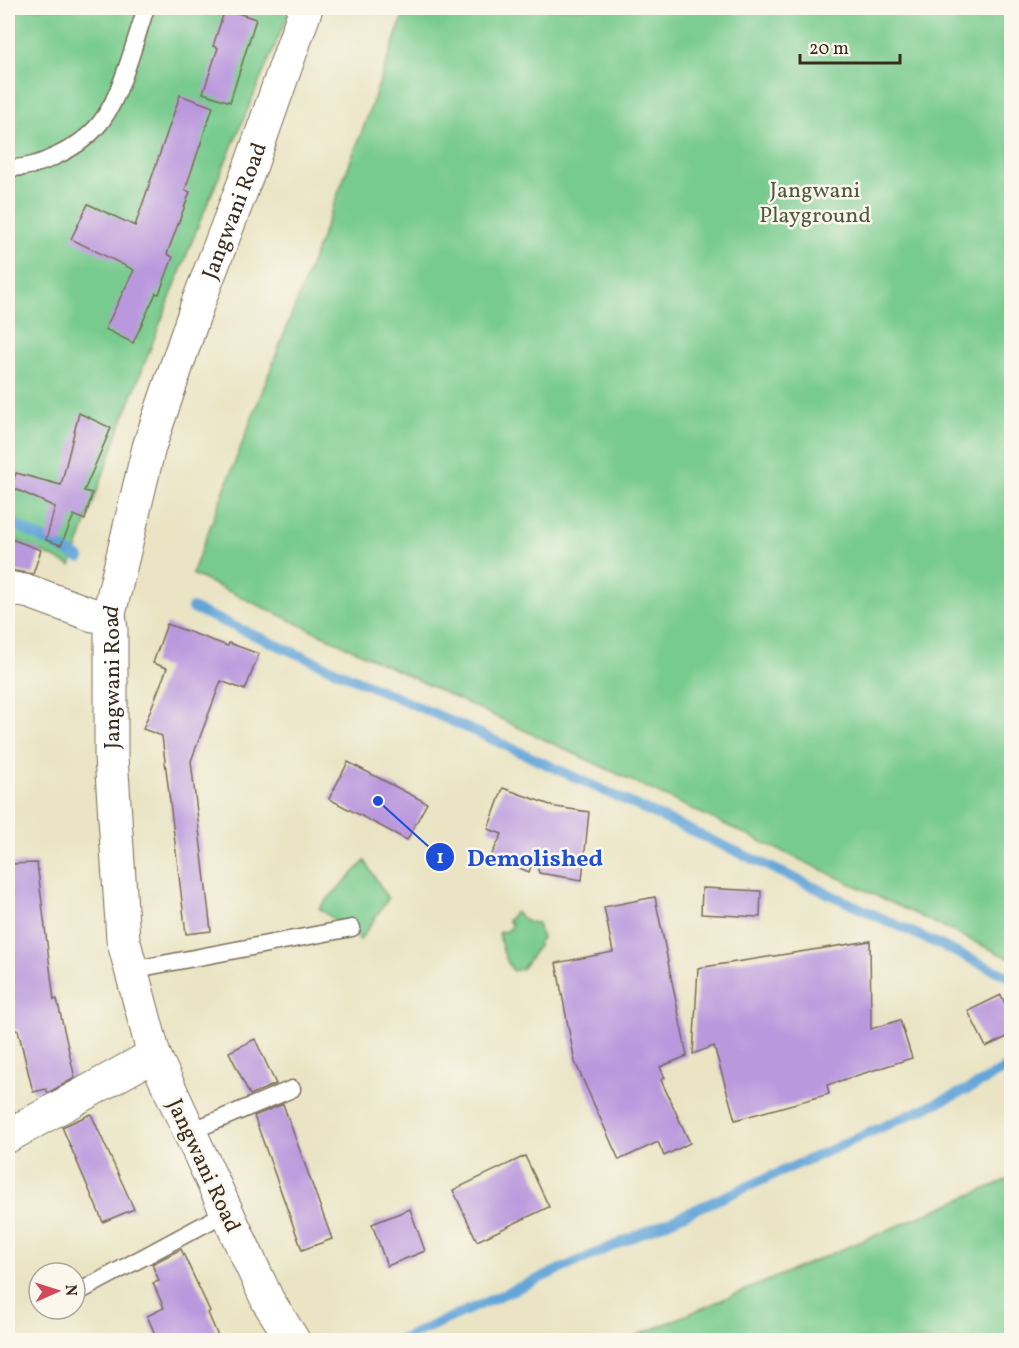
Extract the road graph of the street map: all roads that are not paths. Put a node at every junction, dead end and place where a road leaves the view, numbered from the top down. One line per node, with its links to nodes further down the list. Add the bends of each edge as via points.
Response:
1 (146, 8): 3 (lane, via 112,106 101,122 65,152 38,165)
2 (306, 8): 5 (street, Jangwani Road, via 150,447)
3 (8, 168)
4 (8, 588): 5 (street, via 93,615)
5 (110, 614): 7 (street, Jangwani Road, via 111,757 123,939)
6 (352, 928): 7 (lane)
7 (131, 970): 8 (street, Jangwani Road)
8 (154, 1055): 10 (street, Jangwani Road); 11 (street)
9 (292, 1089): 10 (lane)
10 (189, 1132): 12 (street, Jangwani Road)
11 (8, 1136)
12 (227, 1212): 13 (lane); 14 (street, Jangwani Road, via 268,1301)
13 (87, 1288)
14 (293, 1341)

